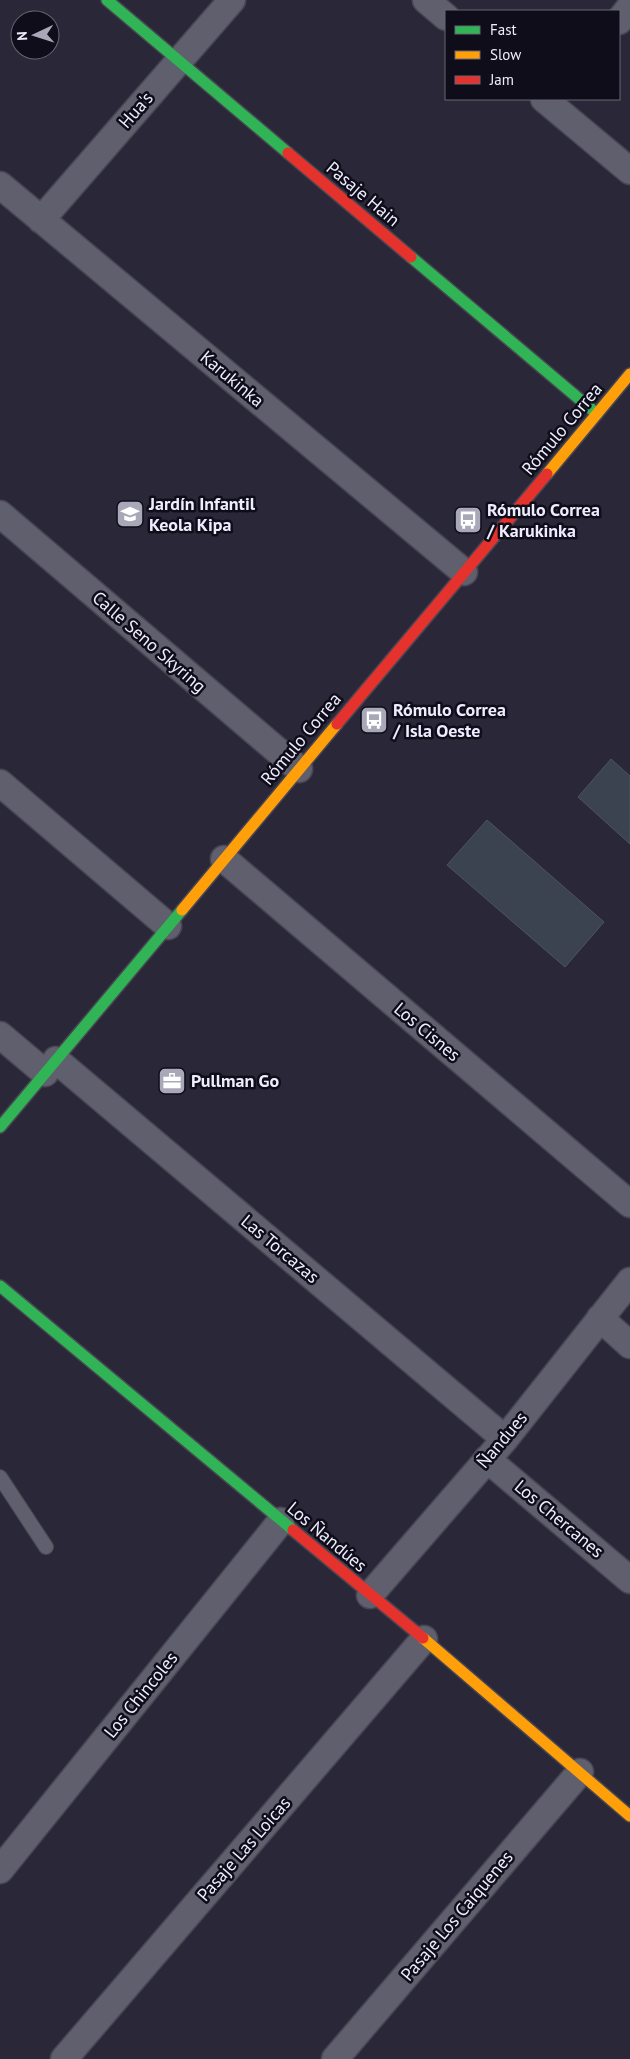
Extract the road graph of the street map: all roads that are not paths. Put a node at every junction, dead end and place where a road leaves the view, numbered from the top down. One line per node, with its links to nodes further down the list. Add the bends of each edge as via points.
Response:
1 (107, 0): 7 (street, Pasaje Hain)
2 (232, 0): 7 (street, Hua's)
3 (426, 0): 5 (street)
4 (630, 7): 6 (street)
5 (445, 16)
6 (620, 20)
7 (179, 61): 11 (street, Hua's); 13 (street, Pasaje Hain)
8 (549, 100): 9 (street)
9 (630, 171)
10 (0, 185): 11 (street, Karukinka)
11 (41, 220): 15 (street, Karukinka)
12 (630, 374): 13 (street, Rómulo Correa)
13 (597, 414): 15 (street, Rómulo Correa)
14 (0, 514): 16 (street, Calle Seno Skyring)
15 (464, 572): 16 (street, Rómulo Correa)
16 (299, 770): 18 (street, Rómulo Correa)
17 (0, 783): 19 (street)
18 (224, 859): 19 (street, Rómulo Correa); 23 (street, Los Cisnes)
19 (168, 926): 21 (street, Rómulo Correa)
20 (0, 1035): 21 (street, Las Torcazas)
21 (51, 1066): 22 (street, Rómulo Correa); 28 (street, Las Torcazas)
22 (0, 1127)
23 (630, 1204)
24 (630, 1281): 26 (street, Ñandues)
25 (0, 1286): 31 (street, Los Ñandúes)
26 (600, 1318): 27 (street); 28 (street, Ñandues)
27 (630, 1345)
28 (505, 1439): 29 (street, Ñandues)
29 (487, 1459): 33 (street, Los Chercanes); 34 (street, Ñandues)
30 (0, 1478): 32 (lane)
31 (281, 1521): 34 (street, Los Ñandúes); 38 (street, Los Chincoles)
32 (46, 1548)
33 (630, 1580)
34 (370, 1595): 35 (street, Los Ñandúes)
35 (424, 1639): 36 (street, Los Ñandúes); 39 (street, Pasaje Las Loicas)
36 (580, 1772): 37 (street, Los Ñandúes); 40 (street, Pasaje Los Caiquenes)
37 (630, 1816)
38 (3, 1859)
39 (64, 2059)
40 (335, 2059)

